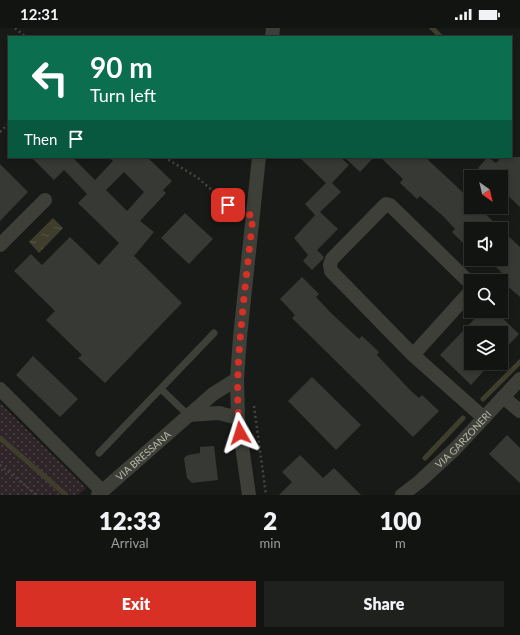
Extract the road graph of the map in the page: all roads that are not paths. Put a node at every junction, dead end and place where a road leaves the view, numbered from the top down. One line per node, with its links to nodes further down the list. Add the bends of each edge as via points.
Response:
1 (259, 158): 6 (street)
2 (45, 200): 3 (street)
3 (0, 245)
4 (214, 333): 8 (lane)
5 (413, 355): 5 (street, via 471,288 469,282 390,204 386,204 332,259 331,271); 14 (street)
6 (237, 379): 12 (street, VIA BRESSANA, via 213,394); 13 (street)
7 (520, 379): 10 (street, VIA GARZONERI)
8 (161, 389): 12 (lane); 15 (lane)
9 (0, 390): 16 (street)
10 (503, 397): 11 (street); 14 (street, VIA GARZONERI)
11 (520, 411)
12 (188, 415): 13 (street, via 219,413); 16 (street, VIA BRESSANA)
13 (238, 418): 17 (street)
14 (484, 418): 18 (street, VIA GARZONERI, via 455,449)
15 (99, 453)
16 (100, 493)
17 (249, 495)
18 (402, 495)

